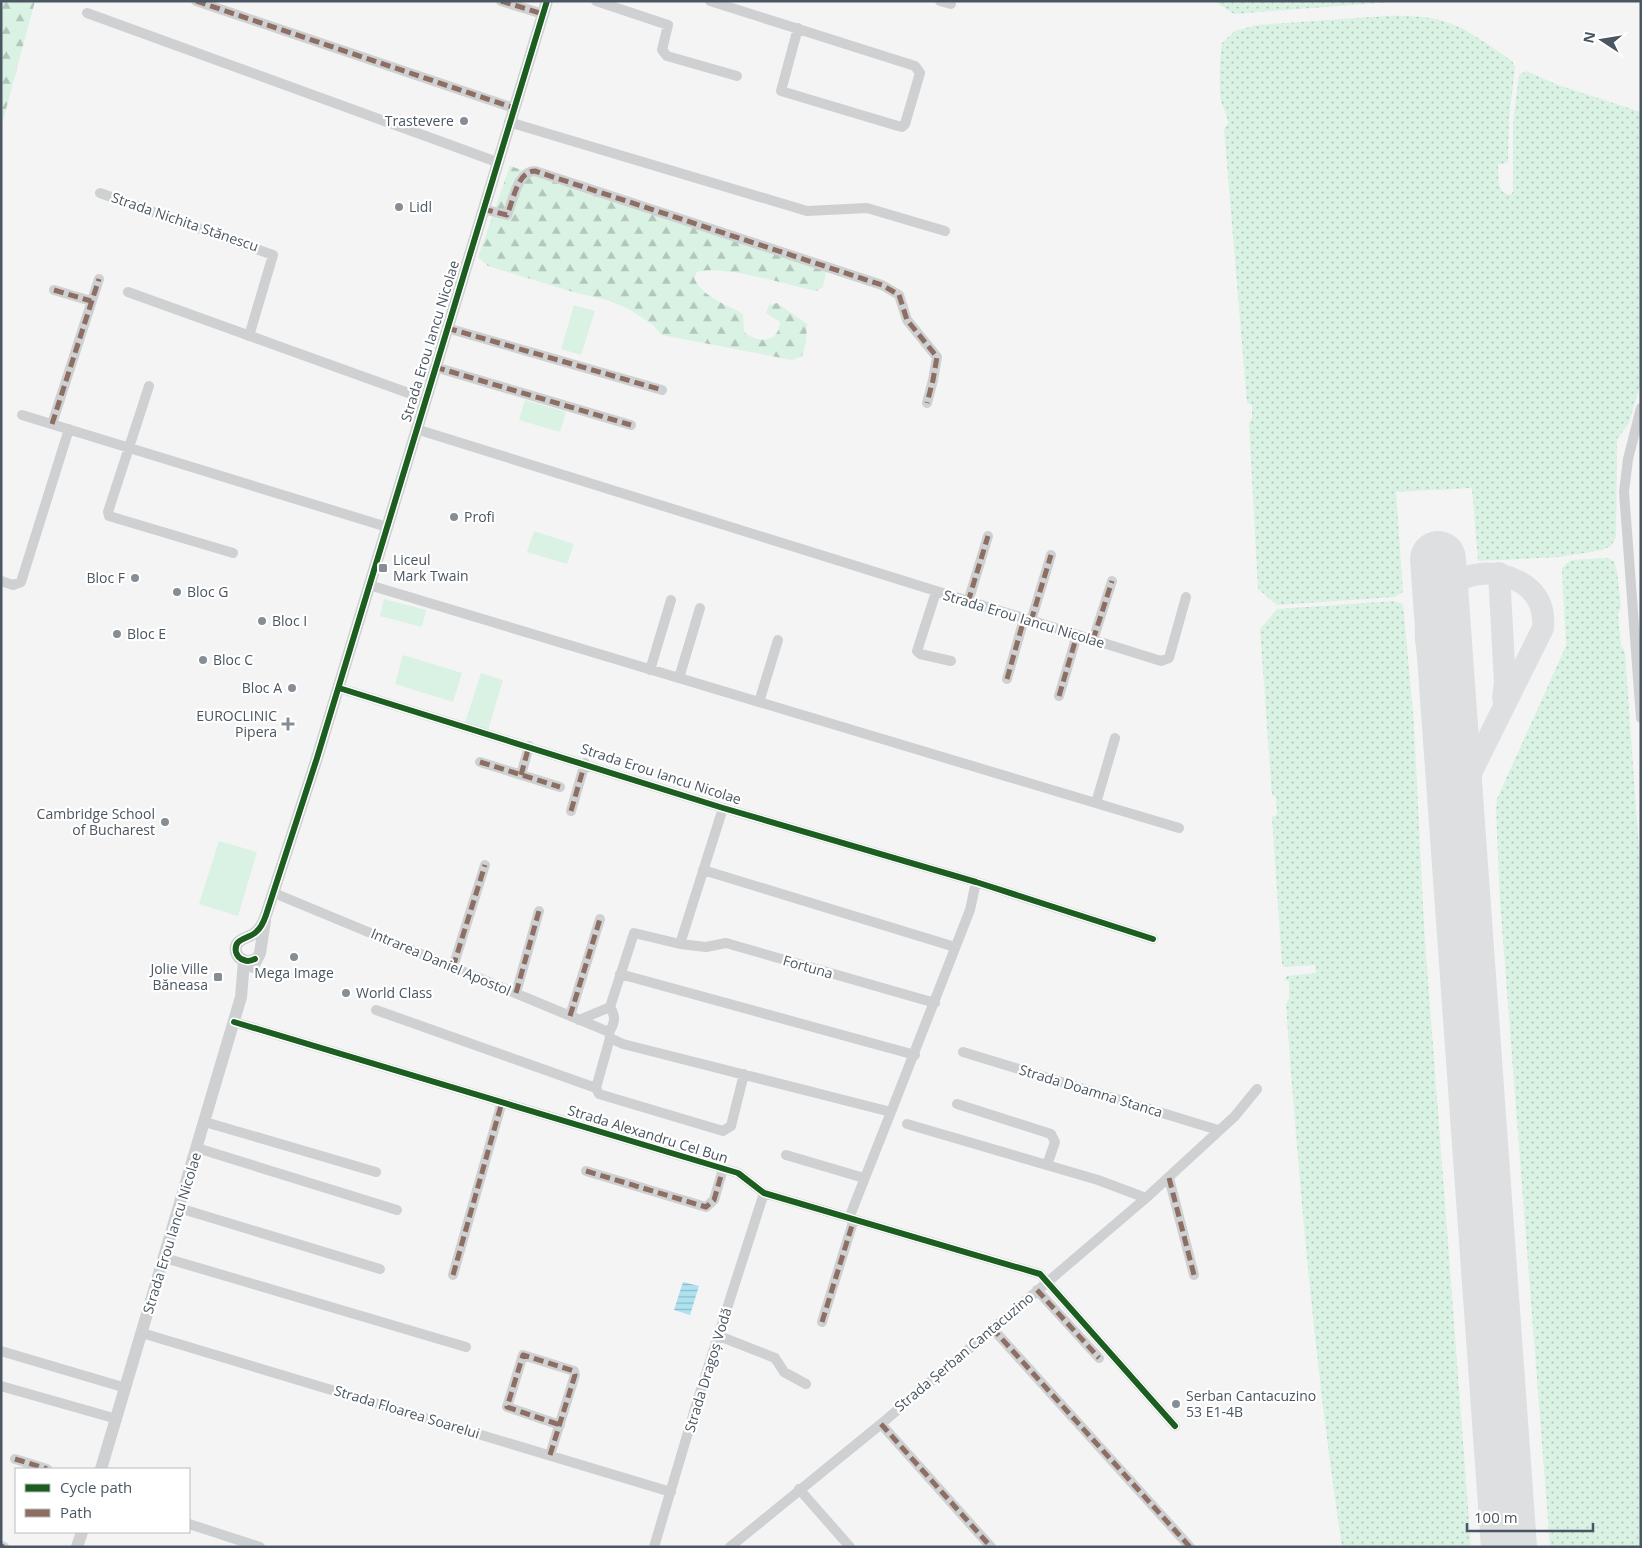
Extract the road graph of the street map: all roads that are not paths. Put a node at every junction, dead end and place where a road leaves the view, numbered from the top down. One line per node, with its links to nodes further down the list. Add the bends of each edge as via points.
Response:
1 (196, 1): 11 (street)
2 (501, 1): 7 (street)
3 (596, 1): 10 (street, via 668,25 662,50 667,56)
4 (710, 1): 9 (street)
5 (940, 1): 6 (street)
6 (951, 4)
7 (545, 8): 11 (street, Strada Erou Iancu Nicolae)
8 (87, 14): 13 (street)
9 (798, 28): 9 (street, via 782,91 898,126 905,124 919,69)
10 (737, 76)
11 (514, 108): 12 (street, Strada Erou Iancu Nicolae)
12 (509, 122): 13 (street, Strada Erou Iancu Nicolae); 16 (street, via 808,211 867,208)
13 (497, 162): 15 (street, Strada Erou Iancu Nicolae)
14 (100, 194): 22 (street, Strada Nichita Stănescu, via 273,254)
15 (483, 209): 21 (street, Strada Erou Iancu Nicolae); 27 (street, via 507,215 520,182 526,174 536,171 882,285 899,295 907,320 937,357)
16 (945, 232)
17 (98, 279): 20 (street)
18 (54, 290): 20 (street)
19 (128, 292): 22 (street)
20 (91, 301): 30 (street)
21 (447, 328): 23 (street, Strada Erou Iancu Nicolae); 25 (street)
22 (249, 336): 26 (street)
23 (435, 367): 26 (street, Strada Erou Iancu Nicolae); 31 (street)
24 (149, 386): 34 (street)
25 (662, 390)
26 (425, 399): 33 (street, Strada Erou Iancu Nicolae)
27 (927, 403)
28 (1641, 408): 58 (street, via 1628,458 1624,492)
29 (22, 414): 30 (street)
30 (52, 424): 32 (street)
31 (631, 425)
32 (69, 429): 34 (street); 39 (street, via 21,582 13,585)
33 (416, 429): 35 (street, Strada Erou Iancu Nicolae); 42 (street, Strada Erou Iancu Nicolae)
34 (129, 448): 35 (street); 37 (street, via 109,516)
35 (387, 527): 41 (street, Strada Erou Iancu Nicolae)
36 (988, 536): 45 (street)
37 (233, 553)
38 (1051, 555): 47 (street)
39 (1, 581)
40 (1112, 581): 50 (street)
41 (370, 585): 52 (street); 55 (street, Strada Erou Iancu Nicolae)
42 (936, 592): 45 (street, Strada Erou Iancu Nicolae); 51 (street, via 917,651)
43 (1186, 596): 50 (street, Strada Erou Iancu Nicolae, via 1166,660)
44 (671, 600): 52 (street)
45 (968, 602): 47 (street, Strada Erou Iancu Nicolae)
46 (700, 608): 53 (street)
47 (1028, 620): 48 (street, Strada Erou Iancu Nicolae); 54 (street)
48 (1078, 635): 50 (street, Strada Erou Iancu Nicolae); 56 (street)
49 (778, 640): 57 (street)
50 (1094, 640)
51 (951, 661)
52 (650, 670): 53 (street)
53 (679, 678): 57 (street)
54 (1006, 679)
55 (339, 688): 60 (street, Strada Erou Iancu Nicolae); 72 (street, Strada Erou Iancu Nicolae)
56 (1059, 696)
57 (760, 702): 65 (street)
58 (1641, 718)
59 (1115, 738): 65 (street)
60 (529, 746): 62 (street, Strada Erou Iancu Nicolae); 63 (street)
61 (480, 762): 63 (street)
62 (585, 763): 66 (street, Strada Erou Iancu Nicolae); 67 (street)
63 (521, 775): 64 (street)
64 (560, 787)
65 (1096, 803): 68 (street)
66 (723, 808): 70 (street); 71 (street, Strada Erou Iancu Nicolae)
67 (571, 811)
68 (1179, 828)
69 (485, 865): 81 (street)
70 (703, 870): 78 (street); 79 (street)
71 (976, 882): 77 (street, Strada Erou Iancu Nicolae); 79 (street)
72 (274, 892): 74 (street, Strada Erou Iancu Nicolae); 81 (street, Intrarea Daniel Apostol)
73 (538, 911): 83 (street)
74 (265, 918): 76 (street, Strada Erou Iancu Nicolae); 80 (street, Strada Erou Iancu Nicolae)
75 (600, 919): 87 (street)
76 (250, 937): 80 (street, via 257,941); 80 (street, Strada Erou Iancu Nicolae, via 237,945 238,956)
77 (1153, 939)
78 (680, 944): 82 (street, Fortuna, via 634,933); 84 (street, Fortuna, via 706,947 726,943)
79 (956, 947): 84 (street)
80 (253, 956): 88 (street, Strada Erou Iancu Nicolae)
81 (454, 968): 83 (street, Intrarea Daniel Apostol)
82 (620, 974): 85 (street); 91 (street)
83 (516, 993): 87 (street, Intrarea Daniel Apostol)
84 (934, 1003): 91 (street)
85 (610, 1007): 87 (street); 89 (street, via 614,1021)
86 (376, 1010): 93 (street)
87 (574, 1018): 89 (street, Intrarea Daniel Apostol)
88 (234, 1022): 95 (street, Strada Alexandru Cel Bun); 98 (street, Strada Erou Iancu Nicolae)
89 (609, 1035): 92 (street, Intrarea Daniel Apostol, via 623,1044); 93 (street)
90 (963, 1052): 100 (street, Strada Doamna Stanca)
91 (914, 1055): 97 (street)
92 (744, 1074): 93 (street, via 731,1126 723,1131 599,1094); 97 (street, Intrarea Daniel Apostol)
93 (596, 1088)
94 (1257, 1089): 100 (street, Strada Șerban Cantacuzino)
95 (502, 1102): 104 (street, Strada Alexandru Cel Bun); 116 (street)
96 (957, 1104): 103 (street, via 1051,1134 1055,1142)
97 (891, 1112): 107 (street)
98 (205, 1122): 101 (street, Strada Erou Iancu Nicolae); 106 (street)
99 (908, 1124): 103 (street)
100 (1218, 1130): 108 (street, Strada Șerban Cantacuzino)
101 (197, 1148): 111 (street, Strada Erou Iancu Nicolae); 112 (street)
102 (786, 1155): 107 (street)
103 (1047, 1166): 110 (street)
104 (723, 1169): 105 (street, via 714,1200 706,1206); 109 (street, Strada Alexandru Cel Bun, via 738,1173)
105 (586, 1171)
106 (376, 1172)
107 (864, 1178): 113 (street)
108 (1169, 1178): 110 (street, Strada Șerban Cantacuzino); 117 (street)
109 (764, 1193): 113 (street, Strada Alexandru Cel Bun); 123 (street, Strada Dragoș Vodă)
110 (1146, 1198): 118 (street, Strada Șerban Cantacuzino)
111 (179, 1208): 114 (street, Strada Erou Iancu Nicolae); 115 (street)
112 (397, 1210)
113 (851, 1219): 118 (street, Strada Alexandru Cel Bun, via 1040,1274); 120 (street)
114 (164, 1258): 122 (street, Strada Erou Iancu Nicolae); 124 (street)
115 (380, 1269)
116 (453, 1275)
117 (1194, 1275)
118 (1047, 1282): 119 (street, Strada Șerban Cantacuzino); 132 (street, Strada Alexandru Cel Bun)
119 (1038, 1290): 121 (street, Strada Șerban Cantacuzino); 126 (street)
120 (822, 1322)
121 (992, 1328): 133 (street, Strada Șerban Cantacuzino); 148 (street)
122 (142, 1333): 129 (street, Strada Erou Iancu Nicolae); 134 (street, Strada Floarea Soarelui)
123 (719, 1336): 127 (street, via 775,1358 784,1372); 139 (street, Strada Dragoș Vodă)
124 (466, 1347)
125 (1, 1351): 129 (street)
126 (1099, 1358)
127 (806, 1384)
128 (1, 1386): 130 (street)
129 (126, 1388): 130 (street, Strada Erou Iancu Nicolae)
130 (117, 1419): 137 (street, Strada Erou Iancu Nicolae)
131 (560, 1425): 131 (street, via 574,1371 523,1355 507,1407); 134 (street)
132 (1175, 1426)
133 (884, 1427): 138 (street, Strada Șerban Cantacuzino); 147 (street)
134 (550, 1456): 139 (street, Strada Floarea Soarelui)
135 (15, 1459): 136 (street)
136 (45, 1468)
137 (101, 1468)
138 (799, 1489): 145 (street, Strada Șerban Cantacuzino); 146 (street)
139 (671, 1492): 144 (street, Strada Dragoș Vodă)
140 (190, 1524): 143 (street)
141 (82, 1533): 142 (street)
142 (77, 1547)
143 (260, 1547)
144 (654, 1547)
145 (730, 1547)
146 (850, 1547)
147 (991, 1547)
148 (1190, 1547)

